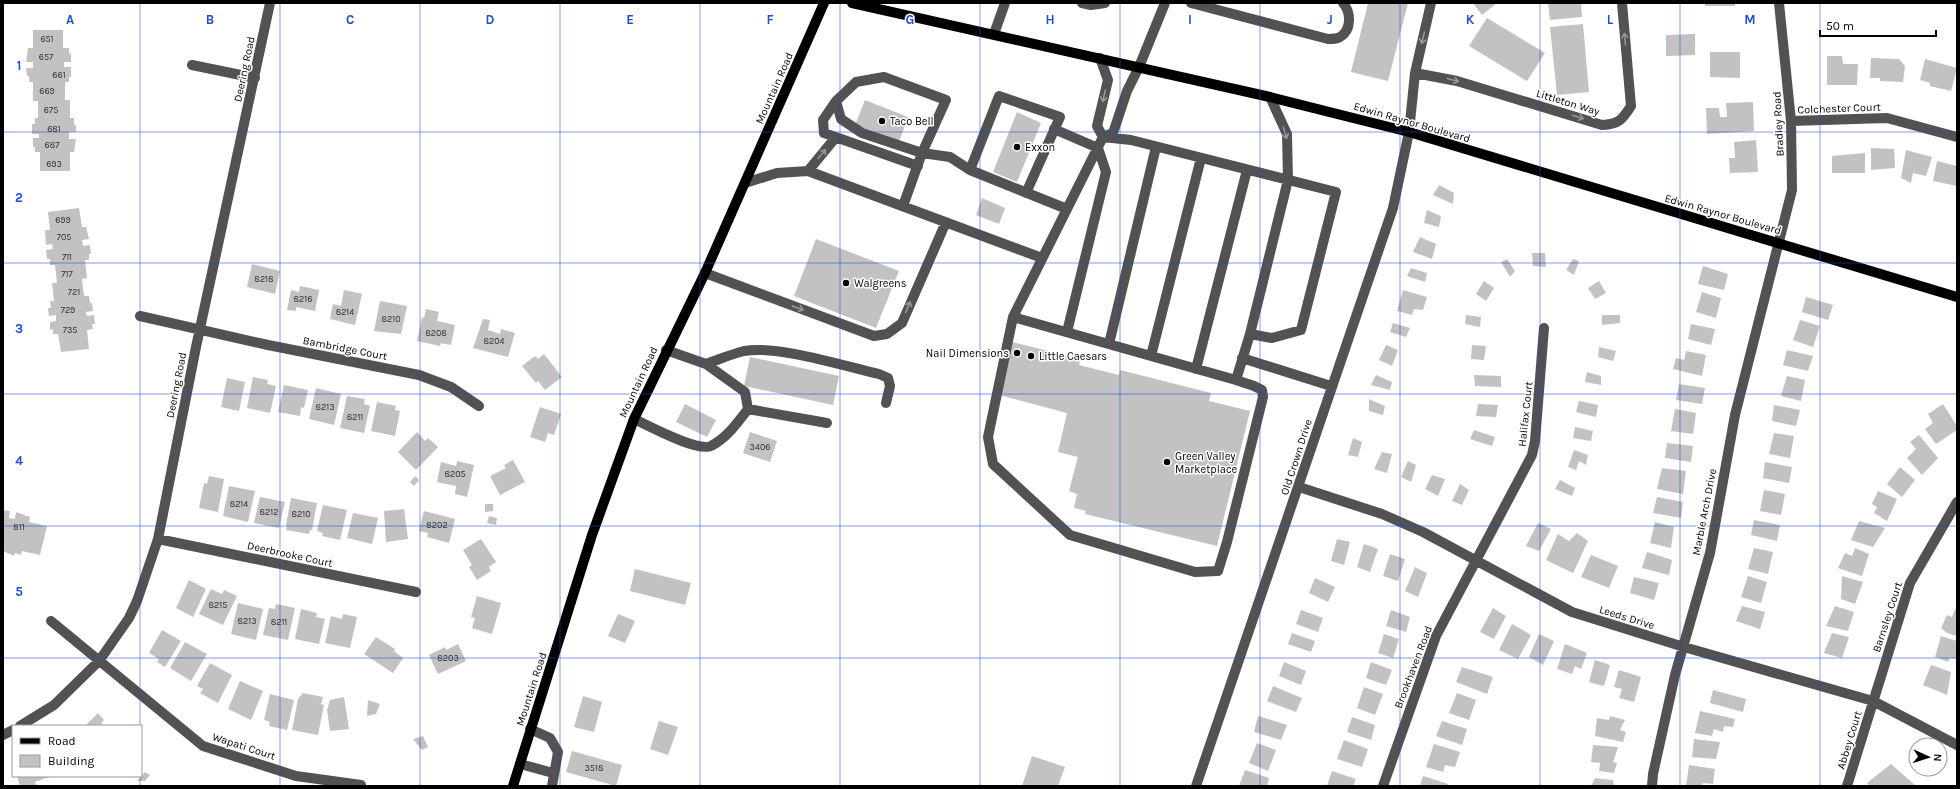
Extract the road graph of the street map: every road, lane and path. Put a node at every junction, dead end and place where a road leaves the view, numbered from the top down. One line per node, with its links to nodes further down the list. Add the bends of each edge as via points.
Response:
1 (270, 3): 18 (street, Deering Road)
2 (824, 3): 36 (main road, Mountain Road)
3 (852, 3): 13 (main road, Edwin Raynor Boulevard)
4 (1004, 3): 13 (street)
5 (1082, 3): 6 (street)
6 (1105, 3)
7 (1165, 3): 16 (street)
8 (1191, 3): 9 (street, via 1328,39 1339,38 1346,32 1350,16 1348,8)
9 (1343, 3)
10 (1430, 3): 17 (street, one-way to 17)
11 (1622, 3): 17 (street, Littleton Way, one-way to 11, via 1457,81 1602,125 1614,124 1623,118 1631,106)
12 (1779, 3): 21 (street, Bradley Road)
13 (994, 34): 14 (main road, Edwin Raynor Boulevard)
14 (1100, 58): 16 (main road, Edwin Raynor Boulevard); 25 (street, one-way to 25, via 1108,80 1097,126)
15 (192, 65): 18 (street)
16 (1139, 67): 19 (main road, Edwin Raynor Boulevard); 25 (street, via 1126,91 1113,133)
17 (1415, 73): 23 (street)
18 (255, 78): 48 (street, Deering Road)
19 (1270, 97): 23 (main road, Edwin Raynor Boulevard); 35 (street, one-way to 35, via 1287,134)
20 (836, 101): 24 (street, via 823,120 824,133); 29 (street, via 841,119 862,133); 29 (street, via 856,82 884,77 946,100)
21 (1792, 121): 26 (street, Colchester Court, via 1887,118); 41 (street, Bradley Road, via 1792,190)
22 (1054, 129): 28 (street); 32 (street, via 1060,117 998,96); 37 (street)
23 (1409, 132): 41 (main road, Edwin Raynor Boulevard); 58 (street, Old Crown Drive, via 1392,208)
24 (836, 137): 31 (street); 34 (street, one-way to 24)
25 (1103, 137): 27 (street, via 1131,140); 28 (street)
26 (1957, 137)
27 (1156, 147): 30 (street); 51 (street)
28 (1098, 148): 39 (street); 49 (street, via 1106,172)
29 (922, 153): 31 (street); 32 (street, via 950,157)
30 (1201, 158): 33 (street); 53 (street)
31 (918, 166): 38 (street)
32 (970, 170): 37 (street)
33 (1246, 170): 35 (street); 56 (street)
34 (808, 171): 36 (street, via 777,173); 38 (street)
35 (1288, 180): 50 (street); 50 (street, via 1336,192 1300,330 1272,338)
36 (745, 184): 43 (main road, Mountain Road)
37 (1026, 193): 39 (street)
38 (903, 206): 40 (street)
39 (1067, 209): 42 (street)
40 (946, 222): 42 (street); 43 (street, one-way to 40, via 874,336 887,334 902,323)
41 (1778, 243): 44 (main road, Edwin Raynor Boulevard); 70 (street, Marble Arch Drive, via 1735,415 1710,553)
42 (1042, 258): 46 (street)
43 (705, 273): 52 (main road, Mountain Road)
44 (1957, 297)
45 (140, 316): 48 (street, Bambridge Court)
46 (1013, 317): 49 (street); 57 (street, via 988,437 993,464 1070,535 1195,572 1218,571 1263,397 1262,390)
47 (1544, 328): 67 (street, Halifax Court, via 1536,442 1532,455)
48 (201, 329): 60 (street, Bambridge Court, via 419,375 451,387); 66 (street, Deering Road)
49 (1067, 332): 51 (street)
50 (1250, 334): 54 (street)
51 (1109, 344): 53 (street)
52 (666, 350): 55 (street); 62 (main road, Mountain Road)
53 (1151, 356): 56 (street)
54 (1242, 358): 57 (street); 58 (street)
55 (706, 364): 59 (street, via 743,352 762,350 787,354 888,378 890,386); 61 (street, via 745,392)
56 (1196, 369): 57 (street)
57 (1236, 380)
58 (1331, 386): 64 (street, Old Crown Drive)
59 (886, 403)
60 (479, 406)
61 (748, 409): 62 (street, via 726,436 710,446 697,446); 63 (street)
62 (634, 419): 74 (main road, Mountain Road, via 592,535)
63 (827, 423)
64 (1299, 487): 67 (street, Leeds Drive, via 1382,514); 83 (street, Old Crown Drive)
65 (1957, 502): 72 (street, Barnsley Court, via 1910,583)
66 (158, 539): 68 (street, Deerbrooke Court); 71 (street, Deering Road, via 137,601)
67 (1476, 560): 70 (street, Leeds Drive, via 1572,612); 84 (street, Brookhaven Road, via 1436,636)
68 (416, 592)
69 (51, 621): 71 (street, Wapati Court)
70 (1684, 647): 72 (street, Leeds Drive); 85 (street, Marble Arch Drive, via 1675,675)
71 (99, 661): 73 (street, Deering Road, via 54,705); 80 (street, Wapati Court, via 203,746 296,776)
72 (1873, 701): 77 (street, Leeds Drive); 86 (street, Abbey Court)
73 (22, 725)
74 (530, 729): 78 (main road, Mountain Road); 79 (street, via 550,738 558,752)
75 (12, 730): 76 (street)
76 (3, 735)
77 (1957, 745)
78 (520, 764): 79 (street); 81 (main road, Mountain Road)
79 (554, 773): 82 (street)
80 (361, 785)
81 (513, 786)
82 (552, 786)
83 (1196, 786)
84 (1383, 786)
85 (1652, 786)
86 (1847, 786)

